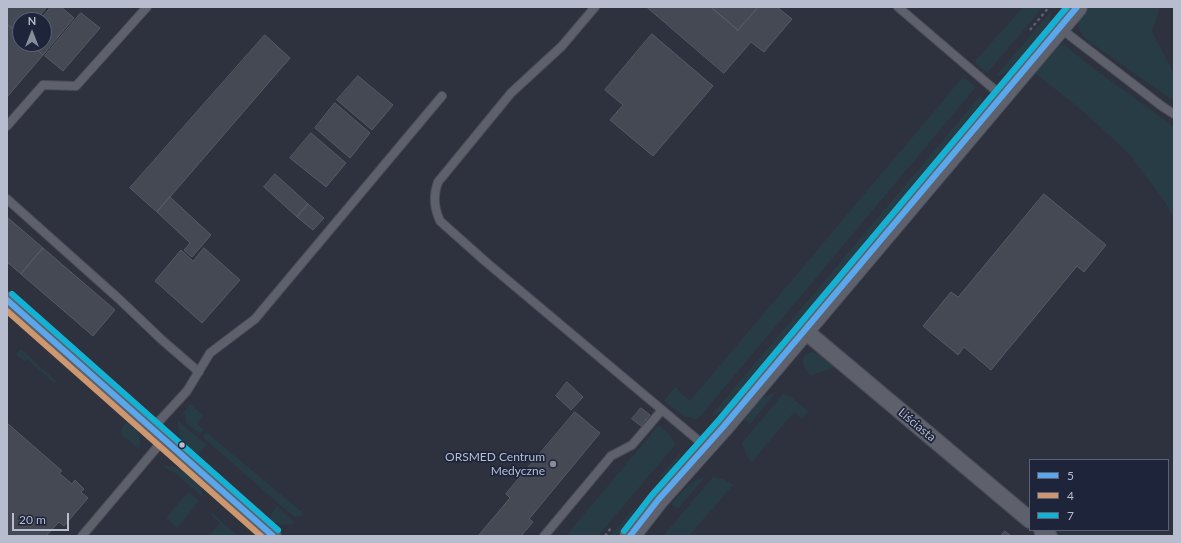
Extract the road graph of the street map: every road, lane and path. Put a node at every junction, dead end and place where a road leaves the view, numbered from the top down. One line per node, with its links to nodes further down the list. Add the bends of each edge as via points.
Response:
1 (147, 7): 9 (lane, via 76,86 43,85)
2 (595, 7): 14 (lane, via 562,46 511,93 438,182 434,202 440,220 486,262)
3 (898, 7): 7 (lane)
4 (1077, 7): 5 (street)
5 (1059, 28): 7 (street); 8 (lane)
6 (442, 96): 13 (lane, via 255,319 210,353)
7 (1002, 96): 12 (street)
8 (1174, 114)
9 (7, 126)
10 (7, 199): 13 (lane)
11 (7, 300): 15 (street)
12 (804, 330): 16 (street); 17 (street, Liściasta)
13 (199, 372): 15 (lane)
14 (662, 410): 16 (lane); 20 (lane, via 632,445 611,456)
15 (158, 434): 18 (lane); 19 (street)
16 (706, 447): 21 (street, via 658,500)
17 (1029, 519)
18 (82, 536)
19 (273, 536)
20 (544, 536)
21 (630, 536)

